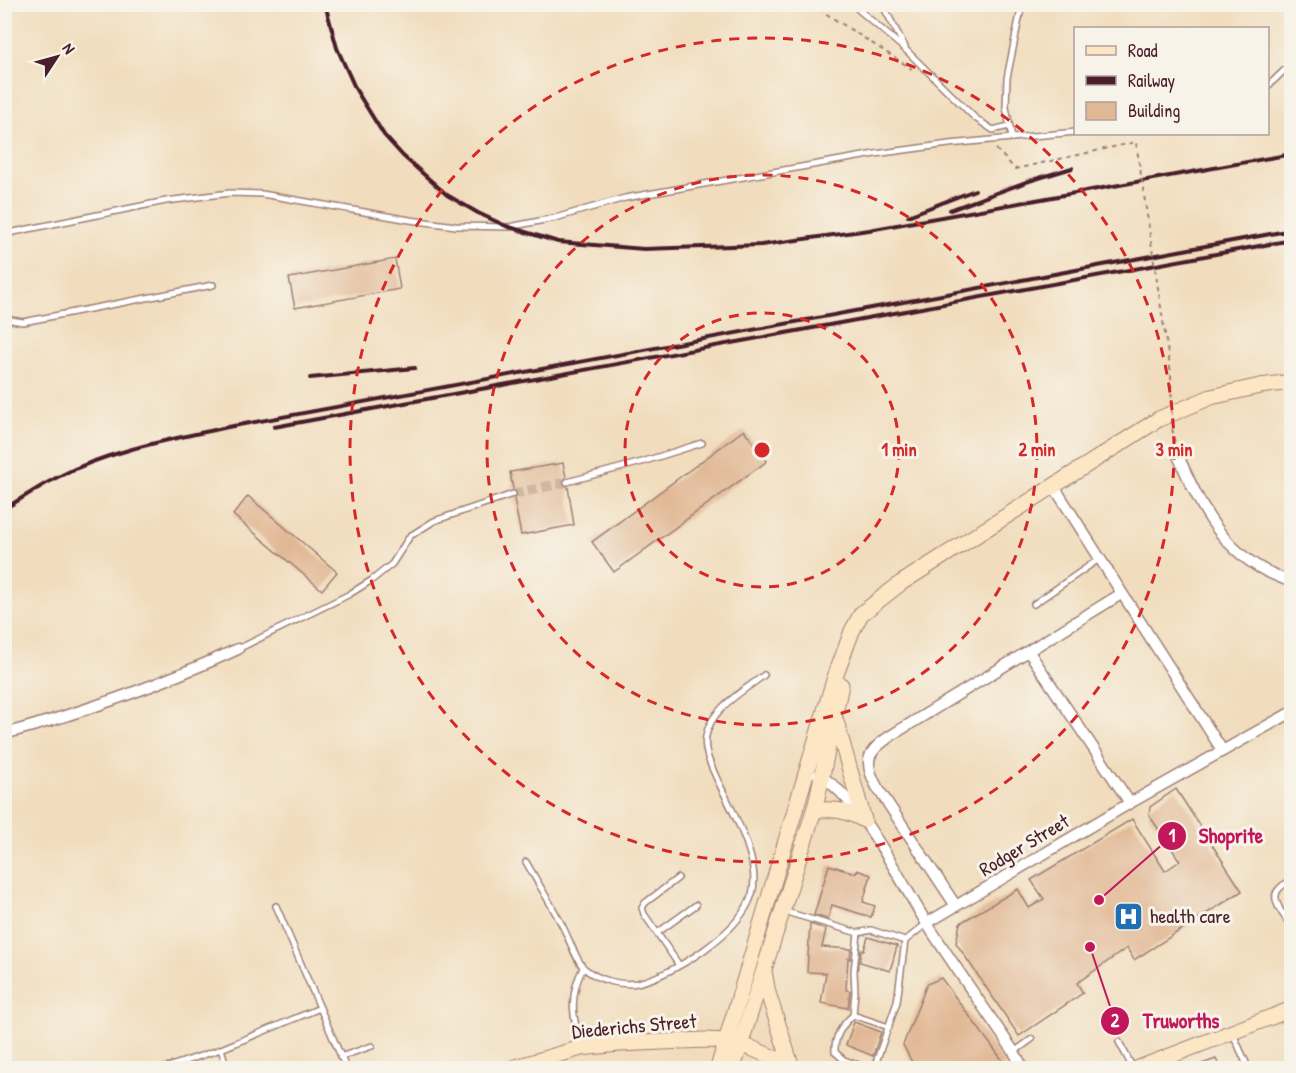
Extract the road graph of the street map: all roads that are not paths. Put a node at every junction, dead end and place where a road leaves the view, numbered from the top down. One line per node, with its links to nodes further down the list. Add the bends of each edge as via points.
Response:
1 (852, 4): 4 (lane)
2 (882, 4): 4 (lane)
3 (1022, 4): 7 (lane, via 1006,78)
4 (907, 51): 7 (lane, via 975,118 993,130)
5 (1292, 63): 6 (lane)
6 (1269, 85)
7 (1009, 126): 9 (lane)
8 (1074, 132): 9 (lane)
9 (1012, 138): 10 (lane, via 875,154 668,190 509,227 456,226 262,194 230,193 166,201)
10 (4, 234)
11 (213, 285): 12 (lane, via 22,322)
12 (4, 315)
13 (1292, 382): 17 (main road, via 1211,397 1183,407)
14 (702, 443): 16 (lane)
15 (1176, 451): 20 (street, via 1209,519 1231,546 1255,565)
16 (567, 482)
17 (1053, 485): 19 (street); 25 (main road, via 874,602 861,614)
18 (513, 494): 23 (lane, via 434,521 410,536 392,564 372,580)
19 (1099, 559): 21 (street); 22 (lane)
20 (1292, 582)
21 (1121, 594): 24 (street); 30 (street)
22 (1034, 604)
23 (238, 649): 29 (street, via 140,691)
24 (1029, 652): 33 (street); 41 (street, via 885,740 873,750 868,761 877,787)
25 (844, 653): 28 (main road); 31 (main road)
26 (764, 675): 48 (lane, via 720,710 709,723 705,738 709,761 746,843 754,873 753,894 743,915 727,933)
27 (1292, 712): 30 (street, Rodger Street)
28 (835, 719): 32 (main road); 35 (main road)
29 (4, 734)
30 (1222, 750): 33 (street, Rodger Street)
31 (808, 770): 32 (street); 58 (main road)
32 (823, 777): 34 (main road); 35 (street)
33 (1130, 803): 41 (street, Rodger Street)
34 (813, 811): 35 (main road, via 834,808); 42 (main road)
35 (864, 819): 44 (street)
36 (526, 862): 49 (lane)
37 (678, 878): 45 (lane, via 642,908)
38 (1292, 880): 43 (lane, via 1278,889 1275,897)
39 (696, 905): 45 (lane)
40 (276, 906): 51 (lane)
41 (956, 906): 44 (street, Rodger Street)
42 (781, 910): 46 (lane); 50 (main road)
43 (1290, 922)
44 (927, 923): 47 (lane); 62 (street)
45 (657, 933): 48 (lane)
46 (858, 933): 47 (lane, via 871,930); 53 (lane)
47 (905, 941): 54 (lane, via 897,1002)
48 (679, 965): 49 (lane, via 636,983 602,979)
49 (583, 968): 60 (lane, via 573,995)
50 (763, 968): 58 (main road); 65 (main road)
51 (320, 1008): 61 (lane); 63 (lane)
52 (1290, 1014): 55 (main road)
53 (853, 1015): 54 (lane); 72 (lane, via 843,1024 835,1052 844,1060)
54 (889, 1027): 73 (lane)
55 (1232, 1033): 64 (lane); 76 (main road)
56 (1032, 1039): 62 (lane)
57 (1119, 1042): 75 (lane)
58 (732, 1043): 60 (main road, Diederichs Street, via 665,1041); 65 (main road, Diederichs Street, via 761,1051); 70 (main road); 71 (main road)
59 (372, 1046): 63 (lane)
60 (581, 1048): 69 (main road, Diederichs Street)
61 (221, 1049): 66 (lane); 67 (lane)
62 (1014, 1052): 74 (street)
63 (340, 1057): 68 (lane)
64 (1246, 1065)
65 (792, 1067)
66 (165, 1068)
67 (226, 1068)
68 (346, 1068)
69 (513, 1068)
70 (718, 1068)
71 (733, 1068)
72 (868, 1068)
73 (874, 1068)
74 (1023, 1068)
75 (1133, 1068)
76 (1139, 1068)

